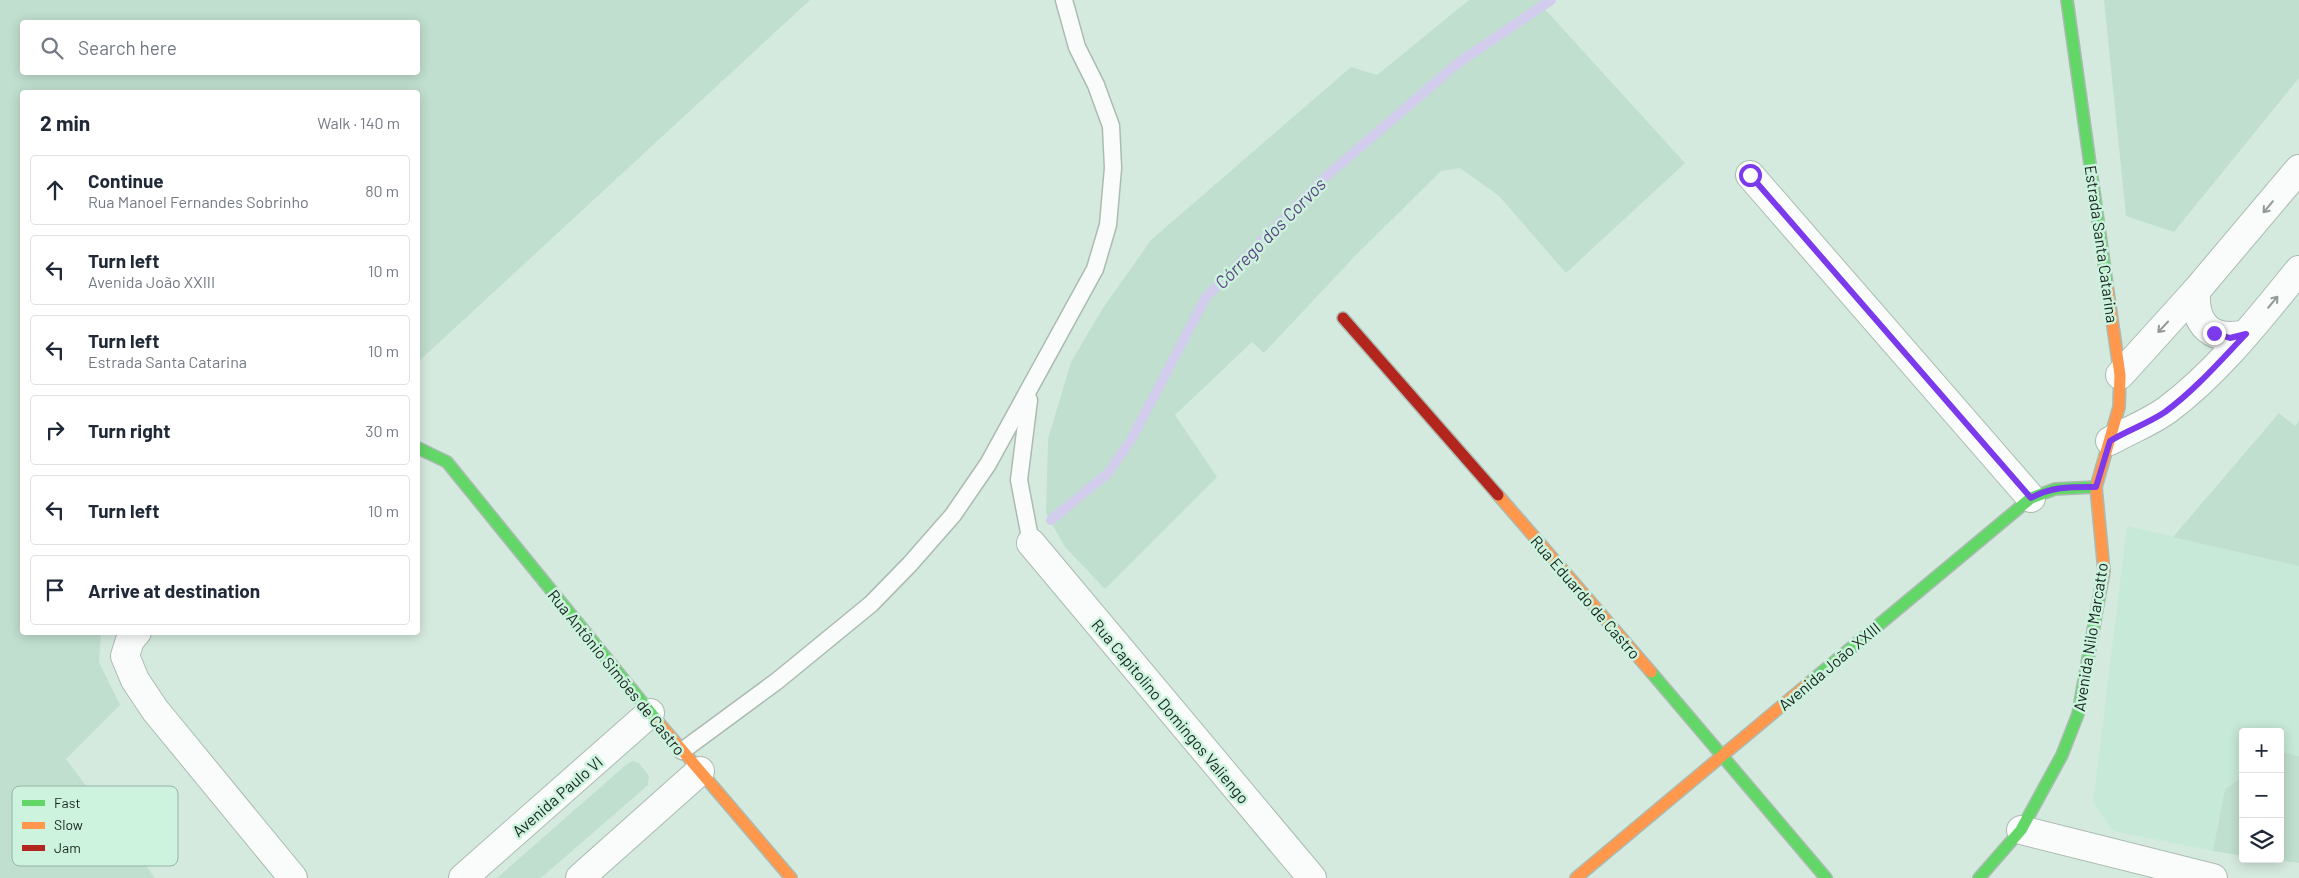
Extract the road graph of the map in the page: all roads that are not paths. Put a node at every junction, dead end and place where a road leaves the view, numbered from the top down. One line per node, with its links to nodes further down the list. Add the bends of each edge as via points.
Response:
1 (1064, 0): 10 (lane, via 1077,46 1111,126 1113,168 1108,225 1095,269)
2 (2067, 0): 9 (street, Estrada Santa Catarina)
3 (2299, 169): 6 (street, one-way to 6)
4 (1750, 175): 14 (street)
5 (2299, 270): 8 (street, one-way to 5)
6 (2196, 292): 8 (street, via 2195,308 2202,323 2214,333 2230,338); 9 (street, one-way to 9)
7 (1343, 318): 19 (street, Rua Eduardo de Castro)
8 (2246, 334): 11 (street, via 2167,410)
9 (2120, 375): 11 (street, Estrada Santa Catarina, via 2119,407)
10 (1030, 389): 15 (lane, via 1019,480); 18 (lane, via 988,464 953,515 910,564 871,604 826,642)
11 (2110, 441): 13 (street, Estrada Santa Catarina)
12 (420, 449): 17 (street, Rua Antônio Simões de Castro, via 447,462)
13 (2096, 487): 14 (street, Avenida João XXIII, via 2057,488); 21 (street, Avenida Nilo Marcatto, via 2104,571 2078,714 2062,755)
14 (2031, 498): 19 (street, Avenida João XXIII)
15 (1031, 543): 26 (street, Rua Capitolino Domingos Valiengo)
16 (134, 635): 22 (street, via 125,656 135,680 155,710)
17 (650, 713): 18 (street, Rua Antônio Simões de Castro); 23 (street, Avenida Paulo VI)
18 (682, 751): 20 (street, Rua Antônio Simões de Castro)
19 (1723, 754): 27 (street, Avenida João XXIII); 28 (street, Rua Eduardo de Castro)
20 (700, 771): 24 (street); 25 (street, Rua Antônio Simões de Castro)
21 (2021, 830): 29 (street, Avenida Nilo Marcatto); 30 (street)
22 (293, 878)
23 (463, 878)
24 (580, 878)
25 (791, 878)
26 (1312, 878)
27 (1576, 878)
28 (1826, 878)
29 (1978, 878)
30 (2214, 878)

